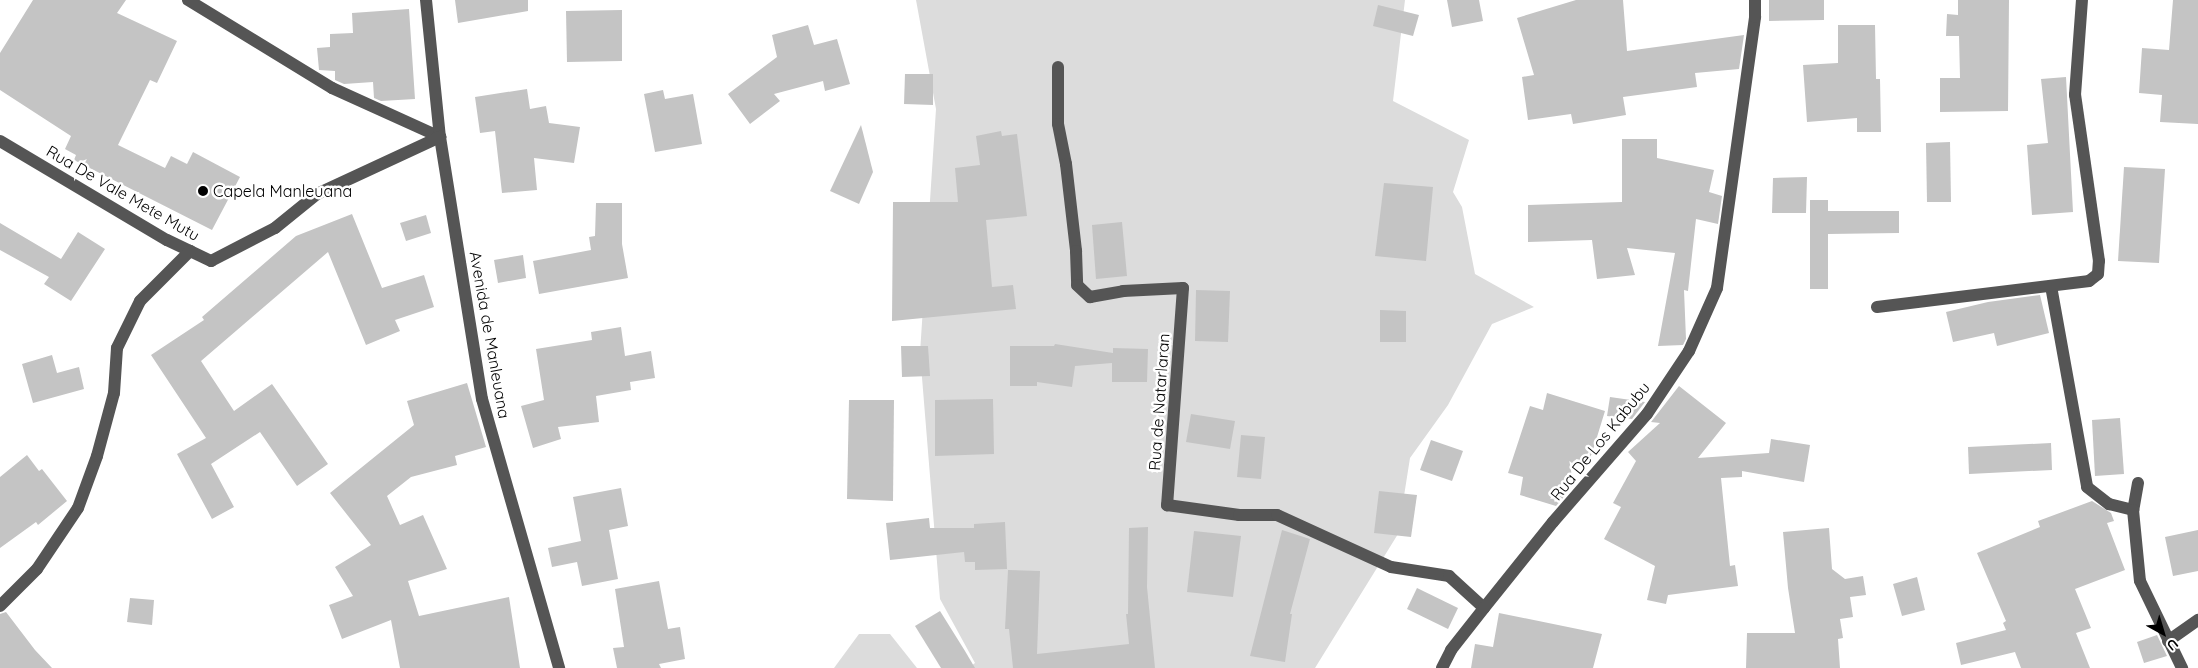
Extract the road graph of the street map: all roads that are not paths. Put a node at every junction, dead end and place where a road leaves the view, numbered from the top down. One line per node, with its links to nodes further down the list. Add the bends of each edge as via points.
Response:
1 (188, 0): 6 (street, via 332,88)
2 (426, 0): 6 (street, Avenida de Manleuana)
3 (1755, 0): 14 (street, Rua De Los Kabubu, via 1754,27 1717,288 1689,350 1647,414)
4 (2082, 0): 9 (street, via 2075,95 2099,261 2098,274 2089,281)
5 (1058, 67): 14 (street, Rua de Natarlaran, via 1058,124 1067,173 1077,285 1090,297 1123,291 1183,288 1167,505 1239,515 1277,515 1391,567 1448,576)
6 (440, 137): 8 (street, Rua De Vale Mete Mutu, via 317,194 275,228 211,261); 17 (street, Avenida de Manleuana, via 482,399)
7 (0, 141): 8 (street, Rua De Vale Mete Mutu)
8 (190, 251): 13 (street, via 140,301 117,348 114,392 97,456 78,508 37,569)
9 (2051, 286): 10 (street); 12 (street, via 2088,487 2109,504)
10 (1877, 307)
11 (2138, 484): 12 (street)
12 (2133, 510): 16 (street, via 2140,580)
13 (0, 606)
14 (1484, 608): 18 (street, Rua De Los Kabubu, via 1451,650)
15 (2198, 620): 16 (street)
16 (2168, 641): 19 (street)
17 (559, 668)
18 (1442, 668)
19 (2182, 668)

